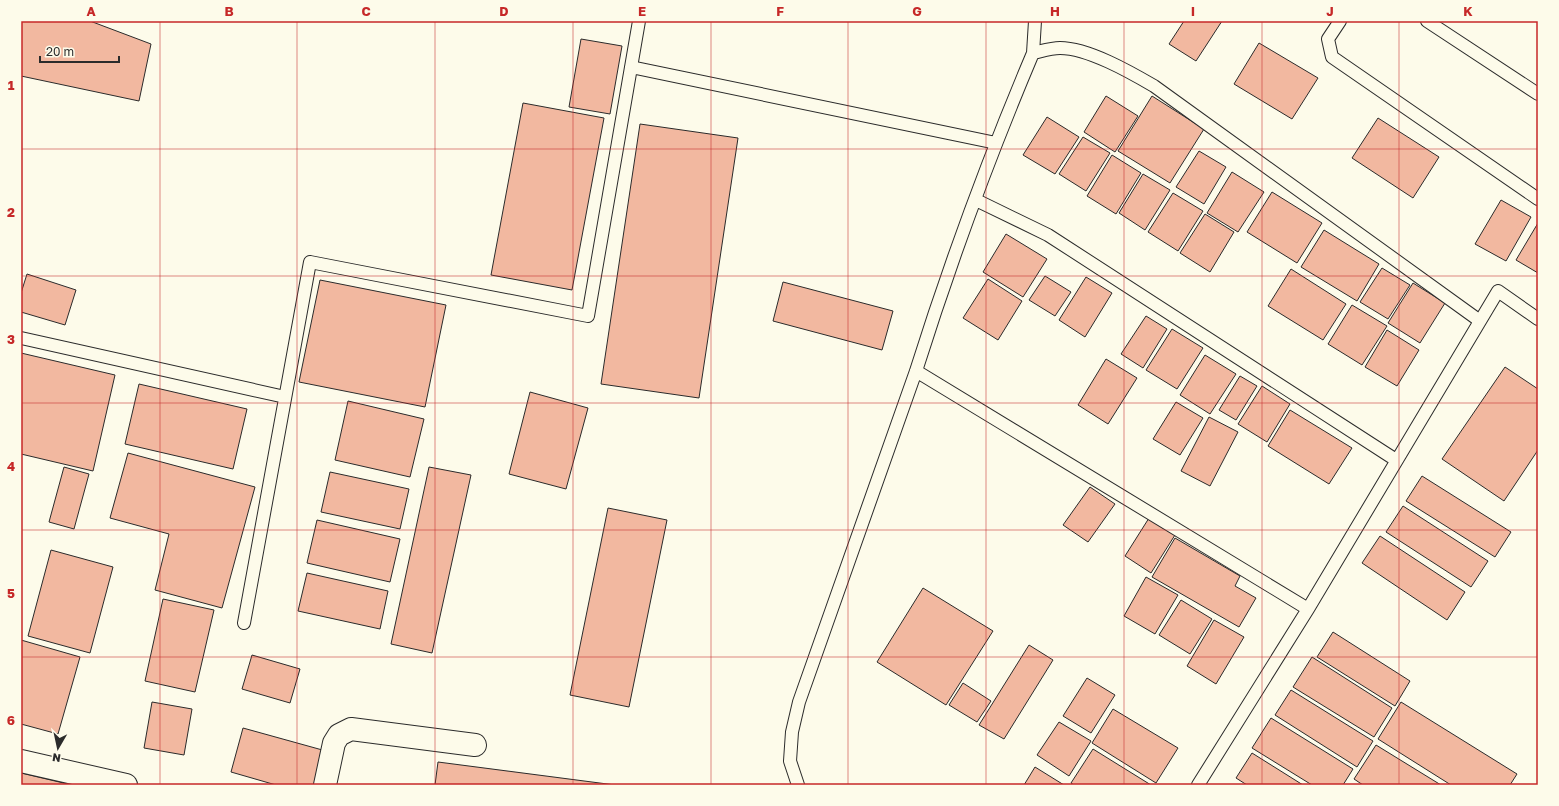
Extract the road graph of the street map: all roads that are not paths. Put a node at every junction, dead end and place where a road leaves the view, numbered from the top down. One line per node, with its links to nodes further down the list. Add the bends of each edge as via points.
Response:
1 (639, 21): 6 (lane)
2 (1035, 21): 5 (lane)
3 (1340, 21): 9 (lane, via 1328,39 1332,57)
4 (1427, 21): 7 (lane)
5 (1033, 53): 8 (lane); 12 (lane, via 1060,48 1072,49 1121,67 1154,86)
6 (631, 67): 8 (lane); 15 (lane, via 588,316 310,262)
7 (1538, 94)
8 (996, 143): 10 (lane)
9 (1538, 199)
10 (976, 200): 14 (lane); 16 (lane, via 1048,235)
11 (1538, 319): 12 (lane, via 1498,291)
12 (1480, 320): 16 (lane)
13 (21, 338): 15 (lane)
14 (916, 371): 17 (lane); 23 (lane, via 800,702 792,732 790,761)
15 (285, 397): 18 (lane)
16 (1396, 460): 17 (lane)
17 (1308, 609): 24 (lane)
18 (244, 623)
19 (475, 745): 22 (street, via 351,729 340,735 334,743)
20 (21, 762): 21 (street)
21 (126, 785)
22 (324, 785)
23 (798, 785)
24 (1198, 785)

